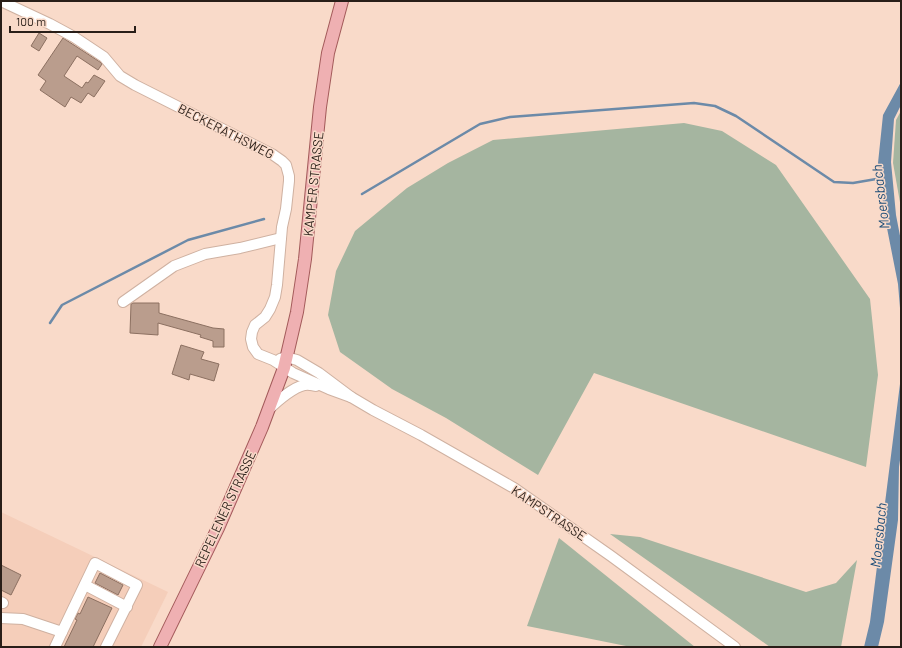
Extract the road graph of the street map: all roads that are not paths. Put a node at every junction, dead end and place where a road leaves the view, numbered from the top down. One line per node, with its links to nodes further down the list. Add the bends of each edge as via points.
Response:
1 (1, 1): 3 (street, BECKERATHSWEG, via 74,37 104,57 120,76 282,161 289,176)
2 (342, 1): 5 (main road, KAMPER STRASSE, via 328,53 305,259 297,312)
3 (281, 238): 4 (street, via 205,254 174,266); 5 (street, BECKERATHSWEG, via 275,297 265,316 255,326 251,339 258,354)
4 (123, 302)
5 (285, 363): 6 (street, KAMPSTRASSE); 7 (street, KAMPSTRASSE, via 297,360 303,363); 8 (main road, REPELENER STRASSE)
6 (329, 389): 7 (street, KAMPSTRASSE); 8 (street, KAMPSTRASSE, via 309,384 289,393)
7 (351, 397): 16 (street, KAMPSTRASSE, via 514,488)
8 (270, 408): 15 (main road, REPELENER STRASSE, via 218,528)
9 (85, 585): 10 (street); 10 (street, via 95,564 137,585); 12 (street)
10 (127, 607): 14 (street)
11 (1, 618): 12 (street, via 23,619)
12 (62, 632): 13 (street)
13 (55, 647)
14 (106, 647)
15 (160, 647)
16 (735, 647)

